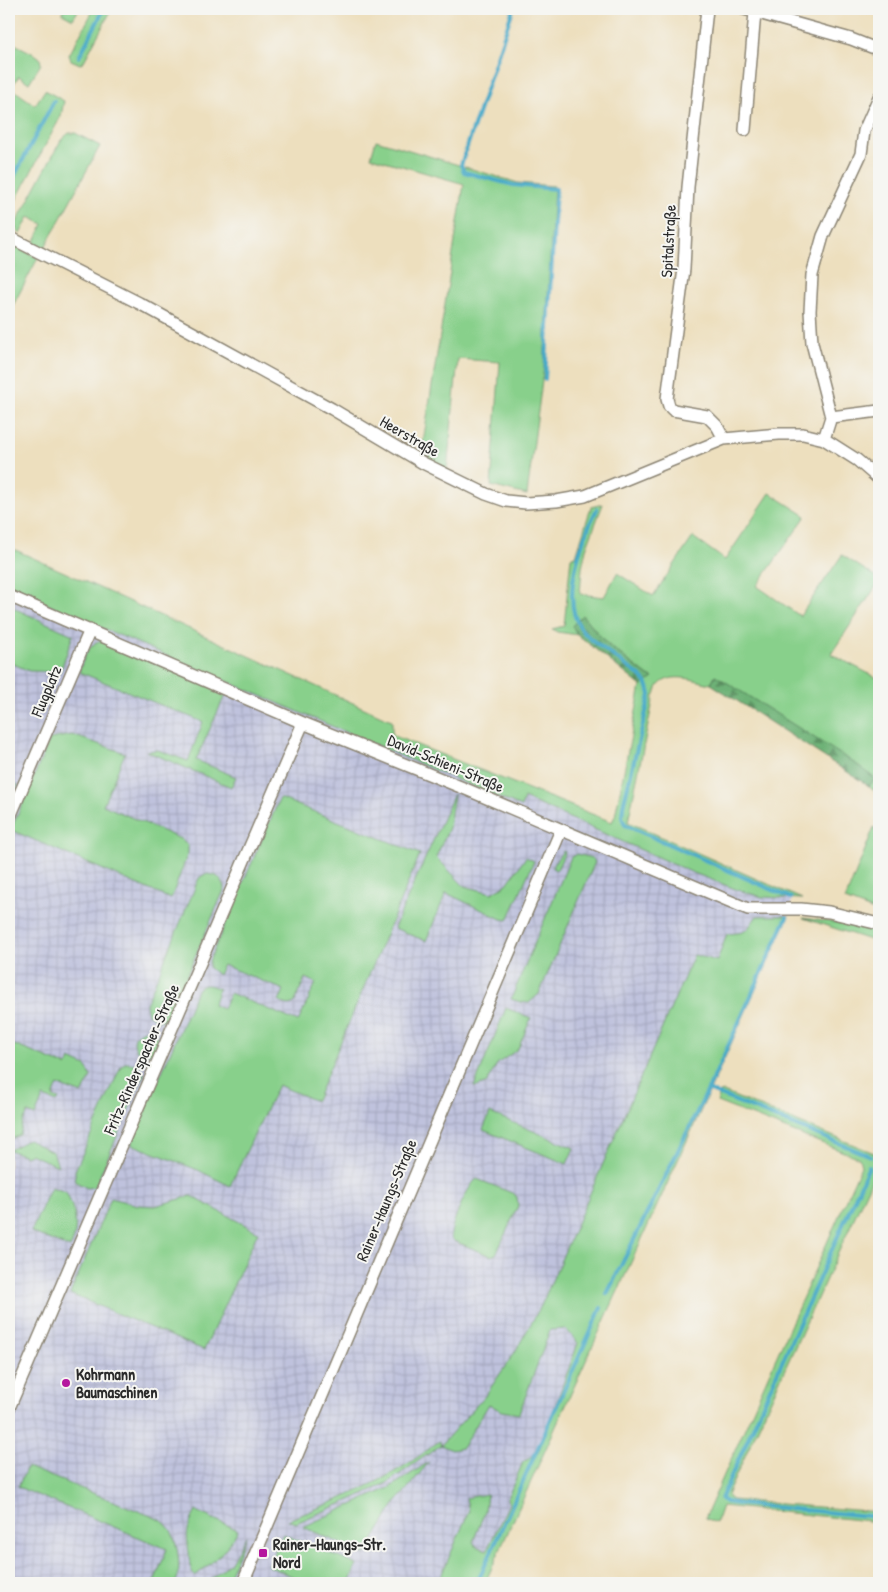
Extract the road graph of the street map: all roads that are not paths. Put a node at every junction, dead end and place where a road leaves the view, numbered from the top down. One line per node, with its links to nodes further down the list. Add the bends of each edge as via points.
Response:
1 (707, 9): 9 (street, Spitalstraße, via 688,187 684,269 667,399 673,410 707,416)
2 (750, 10): 3 (street); 5 (street)
3 (879, 50)
4 (879, 97): 8 (street, via 864,131 861,154 823,236 812,275 812,343)
5 (745, 130)
6 (9, 237): 9 (street, Heerstraße, via 139,303 332,409 423,464 506,501 526,503 585,496)
7 (879, 411): 8 (street)
8 (832, 417): 10 (street)
9 (724, 439): 10 (street, Heerstraße, via 778,434 803,434)
10 (824, 439): 11 (street)
11 (879, 479)
12 (9, 596): 13 (street, David-Schieni-Straße)
13 (90, 630): 14 (street, David-Schieni-Straße); 15 (street, Flugplatz)
14 (303, 723): 16 (street, David-Schieni-Straße); 18 (street, Fritz-Rinderspacher-Straße)
15 (9, 819)
16 (561, 830): 17 (street, David-Schieni-Straße, via 748,909 829,912); 19 (street, Rainer-Haungs-Straße)
17 (879, 924)
18 (9, 1408)
19 (243, 1583)

